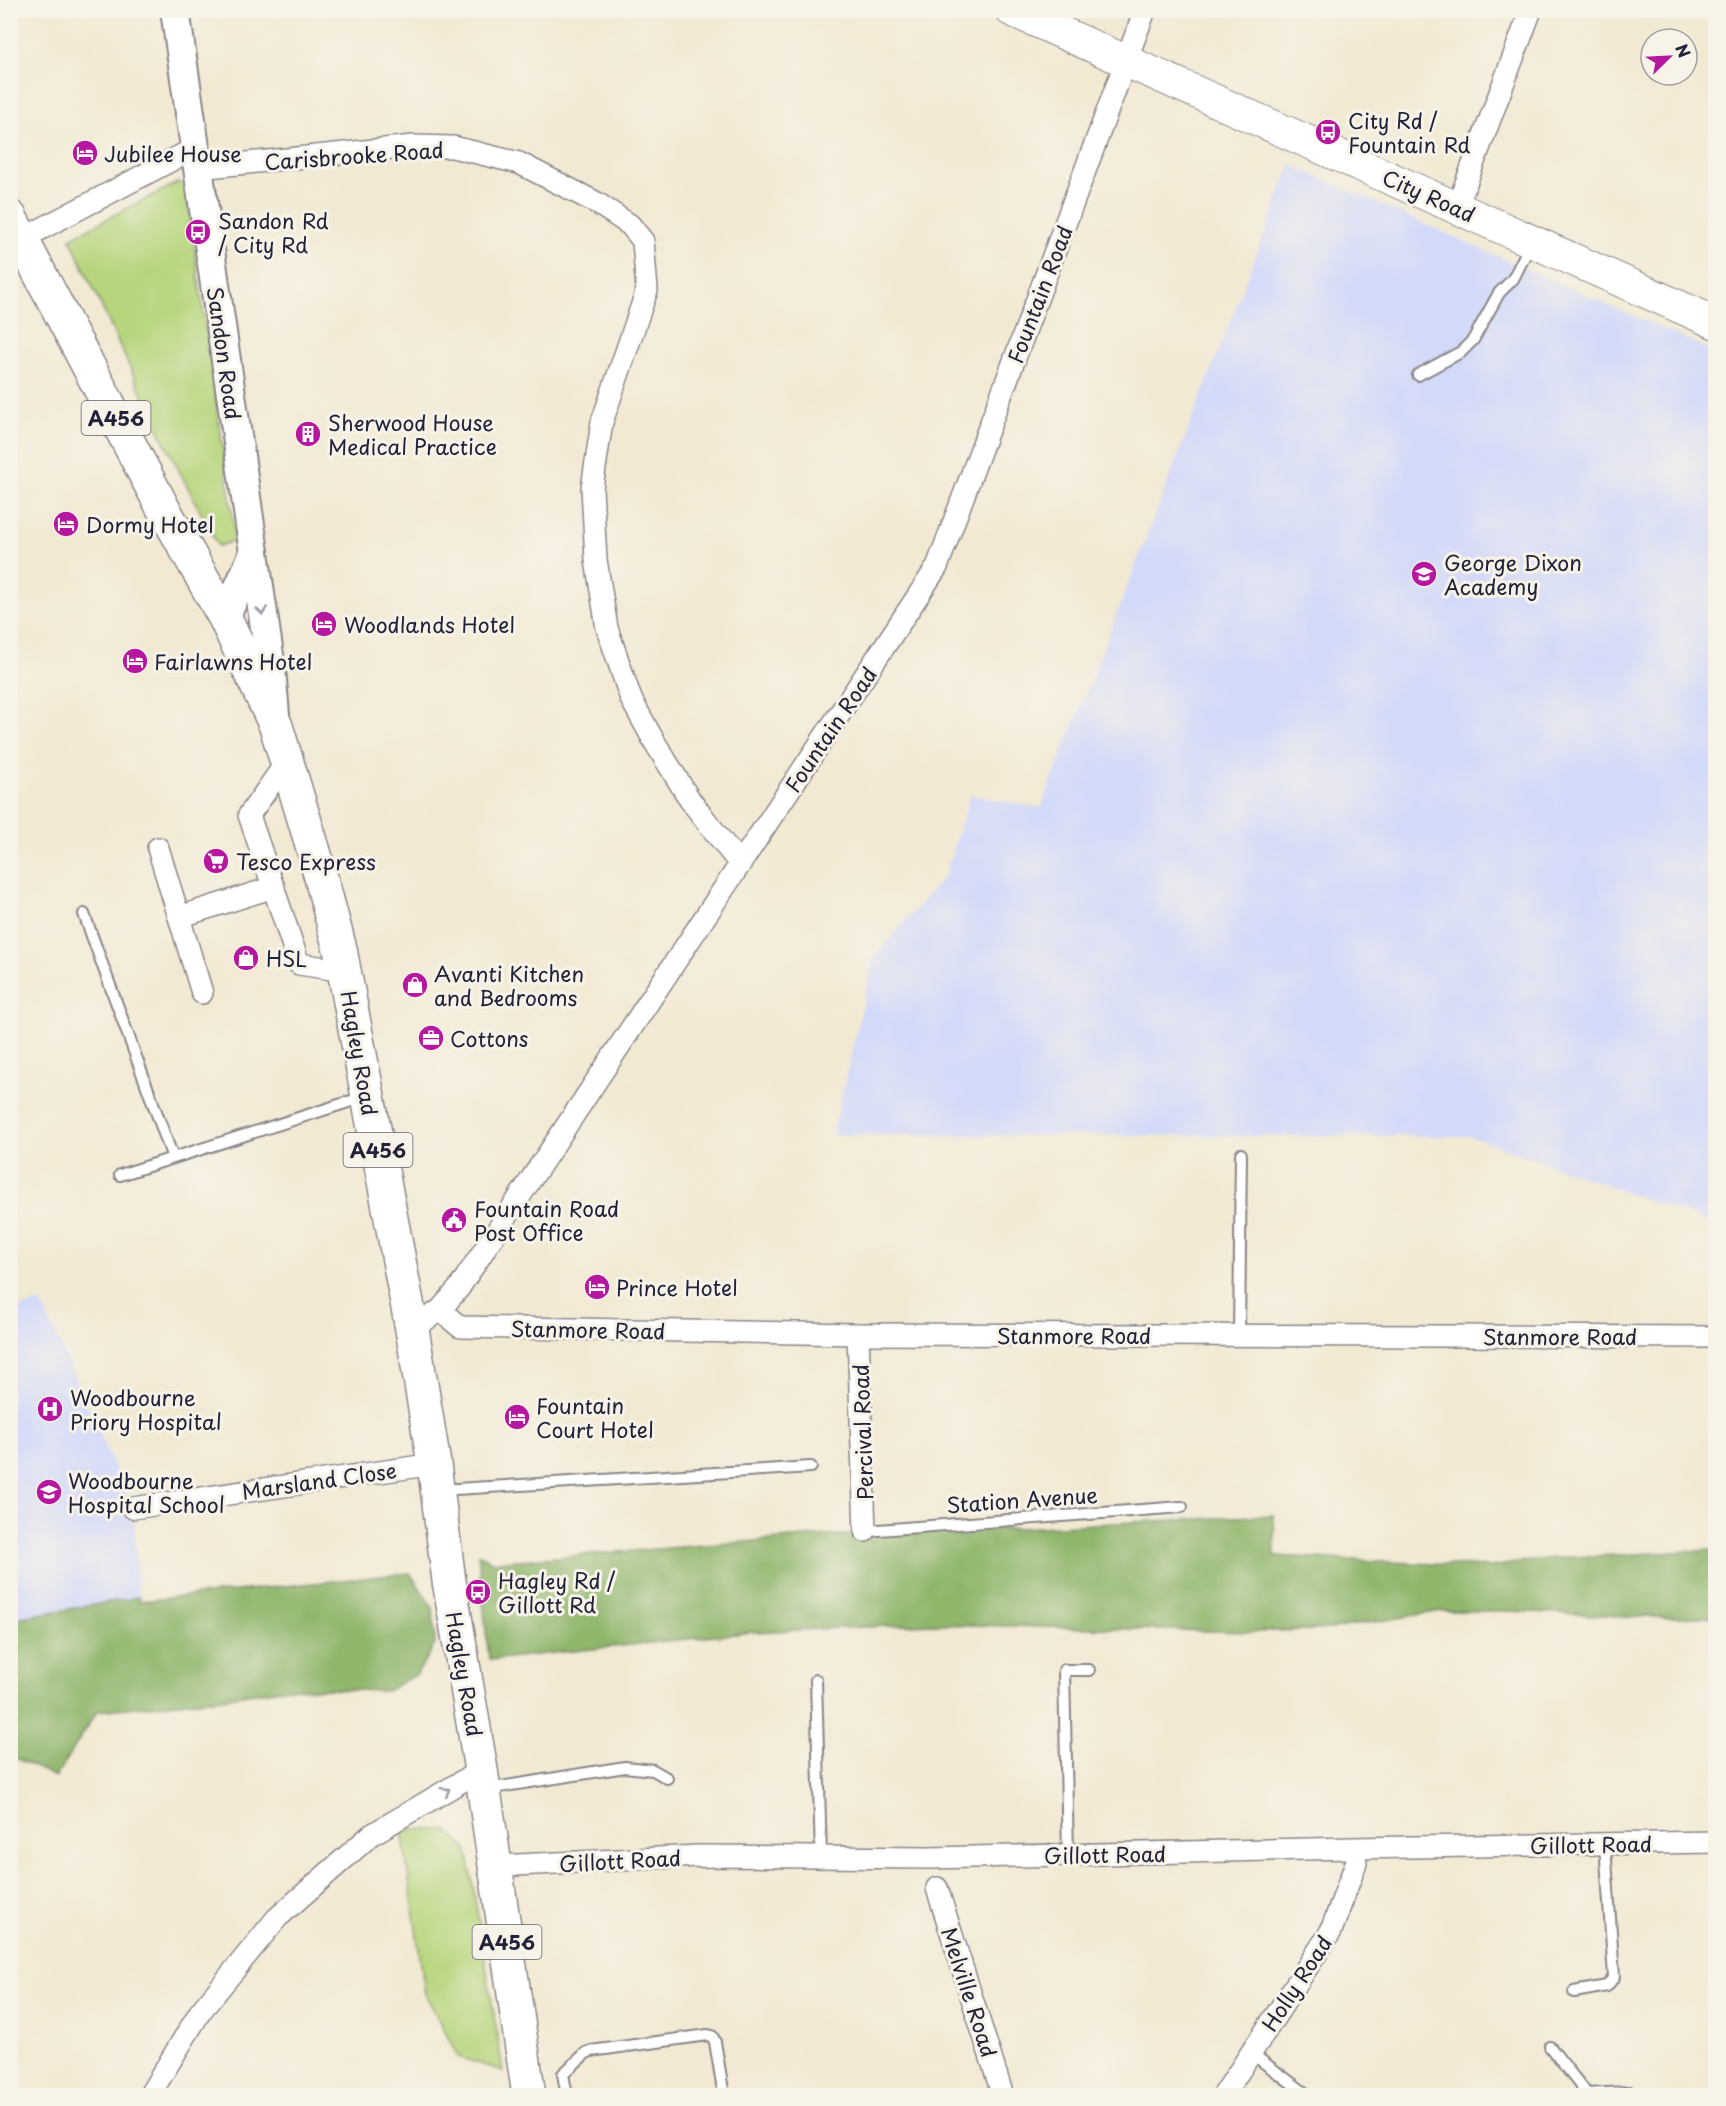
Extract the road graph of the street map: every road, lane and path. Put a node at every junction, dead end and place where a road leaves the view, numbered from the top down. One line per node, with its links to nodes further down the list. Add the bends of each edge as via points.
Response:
1 (175, 10): 6 (main road, Sandon Road)
2 (1011, 10): 5 (main road, City Road)
3 (1145, 10): 5 (street, Fountain Road)
4 (1531, 10): 7 (street)
5 (1124, 62): 7 (main road, City Road); 17 (street, Fountain Road, via 937,567)
6 (197, 158): 8 (street); 12 (main road, Sandon Road); 17 (street, Carisbrooke Road, via 453,147 519,163 597,203 630,225 643,241 647,290 602,422 592,488 607,628 631,699 654,741 690,800)
7 (1457, 207): 9 (main road, City Road)
8 (16, 228): 13 (highway, Hagley Road / A456)
9 (1532, 240): 10 (main road, City Road); 11 (lane, via 1513,279 1498,293 1473,340 1461,352)
10 (1716, 323)
11 (1418, 375)
12 (254, 553): 13 (main road); 14 (main road, Sandon Road, one-way to 14)
13 (225, 618): 14 (highway, Hagley Road / A456)
14 (276, 726): 15 (highway, Hagley Road / A456)
15 (288, 760): 18 (street, via 249,815); 21 (highway, Hagley Road / A456)
16 (158, 848): 20 (street)
17 (739, 863): 27 (street, Fountain Road, via 459,1288)
18 (274, 887): 20 (street); 21 (street, via 299,964)
19 (84, 914): 25 (lane)
20 (179, 917): 22 (street)
21 (345, 971): 23 (highway, Hagley Road / A456)
22 (202, 993)
23 (367, 1096): 25 (lane); 28 (highway, Hagley Road / A456)
24 (1240, 1154): 30 (lane)
25 (173, 1158): 26 (lane)
26 (120, 1175)
27 (440, 1310): 28 (street, Fountain Road); 29 (street, Stanmore Road, via 460,1327)
28 (412, 1329): 33 (highway, Hagley Road / A456)
29 (858, 1334): 30 (street, Stanmore Road); 36 (street, Percival Road)
30 (1239, 1335): 31 (street, Stanmore Road)
31 (1716, 1337)
32 (811, 1467): 33 (lane)
33 (436, 1477): 35 (street, Marsland Close); 40 (highway, Hagley Road / A456)
34 (1182, 1507): 36 (lane, Station Avenue)
35 (133, 1508)
36 (866, 1530)
37 (1089, 1670): 43 (lane, via 1064,1670)
38 (816, 1680): 44 (lane)
39 (667, 1778): 40 (lane, via 653,1770 625,1767)
40 (482, 1780): 46 (highway, Hagley Road / A456); 51 (street, one-way to 40, via 200,2012 277,1918 371,1835)
41 (1716, 1842): 42 (street, Gillott Road)
42 (1605, 1844): 43 (street, Gillott Road); 48 (lane, via 1614,1977 1607,1986)
43 (1068, 1854): 44 (street, Gillott Road)
44 (821, 1857): 46 (street, Gillott Road, via 699,1856)
45 (1356, 1863): 50 (street, Holly Road, via 1331,1930)
46 (496, 1866): 52 (highway, Hagley Road / A456)
47 (937, 1887): 55 (street, Melville Road)
48 (1574, 1992)
49 (1550, 2047): 58 (lane, via 1587,2094 1629,2092)
50 (1251, 2053): 56 (street, Holly Road); 57 (lane)
51 (149, 2096)
52 (529, 2096)
53 (567, 2096): 54 (lane, via 563,2074 591,2051 708,2035 715,2042)
54 (724, 2096)
55 (1003, 2096)
56 (1223, 2096)
57 (1309, 2096)
58 (1644, 2096)

